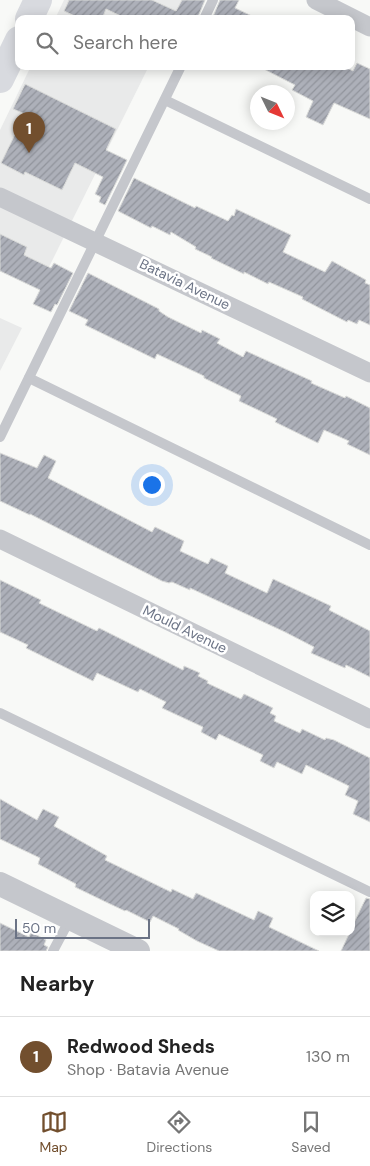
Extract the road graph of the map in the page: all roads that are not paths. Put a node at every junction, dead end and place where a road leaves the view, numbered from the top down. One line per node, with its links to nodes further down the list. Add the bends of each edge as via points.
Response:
1 (38, 0): 4 (main road)
2 (213, 0): 5 (lane)
3 (316, 0): 6 (street)
4 (31, 15)
5 (206, 15)
6 (346, 15)
7 (355, 20): 8 (street)
8 (370, 27)
9 (15, 48): 11 (main road)
10 (179, 70): 12 (lane)
11 (0, 79)
12 (165, 100): 14 (lane); 15 (lane)
13 (0, 197): 15 (street, Batavia Avenue)
14 (370, 199)
15 (96, 242): 16 (street, Batavia Avenue); 17 (lane)
16 (370, 373)
17 (28, 378): 18 (lane); 20 (lane)
18 (0, 437)
19 (0, 538): 22 (street, Mould Avenue)
20 (370, 545)
21 (0, 713): 24 (lane)
22 (370, 719)
23 (0, 884): 25 (street)
24 (370, 892)
25 (70, 918): 26 (lane); 27 (street)
26 (53, 951)
27 (138, 951)

